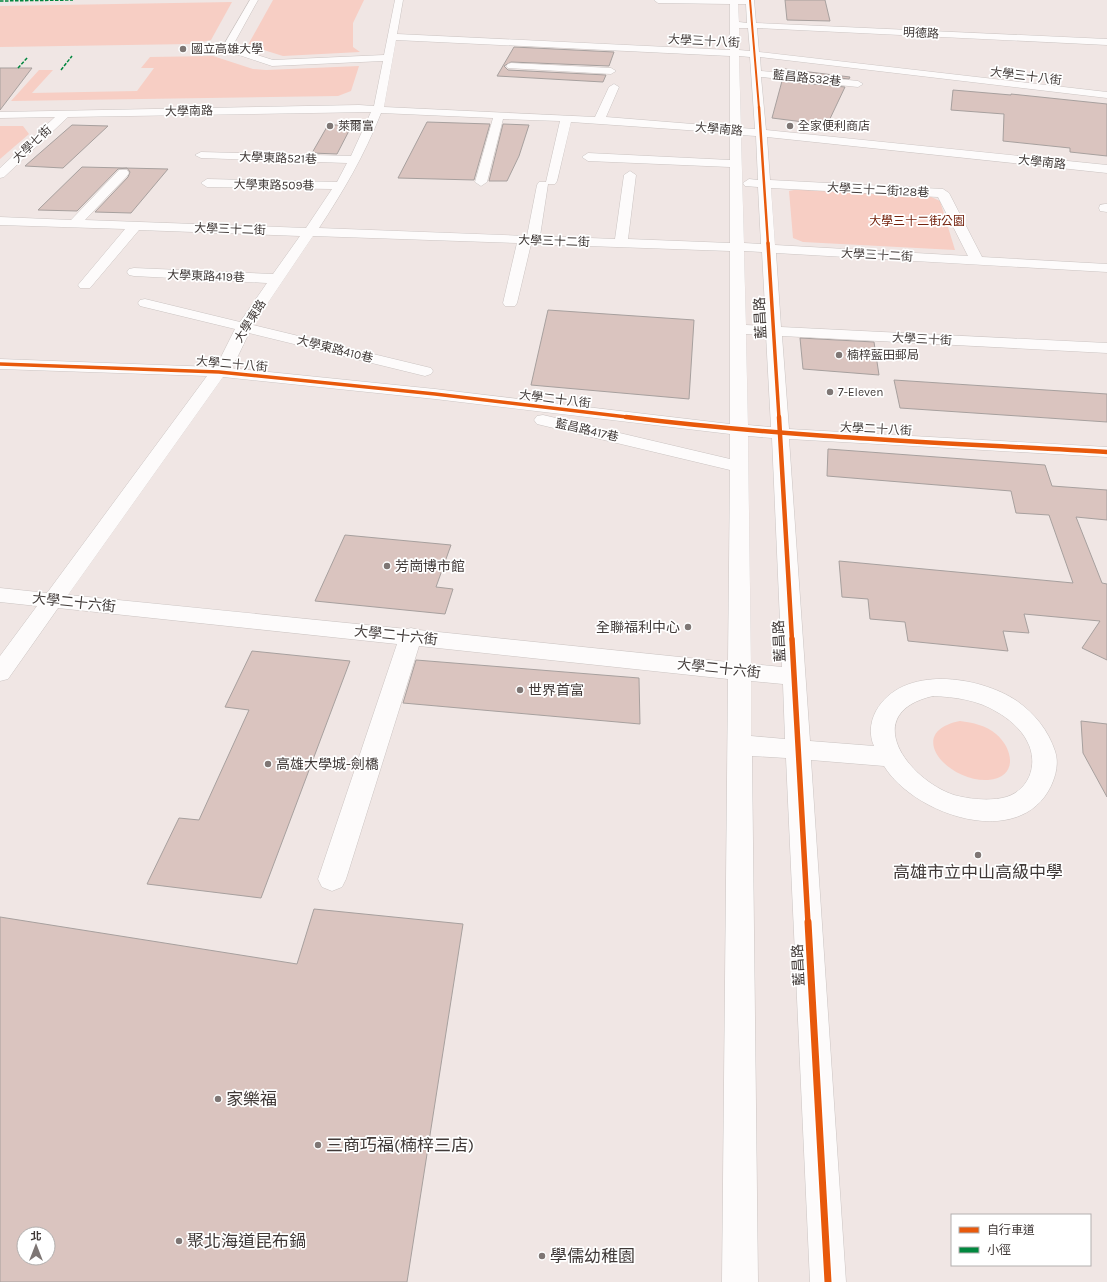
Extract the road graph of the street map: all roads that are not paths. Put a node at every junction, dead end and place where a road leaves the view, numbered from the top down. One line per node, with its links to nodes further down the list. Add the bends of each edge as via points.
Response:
1 (254, 0): 13 (street, via 226,48 272,63)
2 (399, 0): 8 (street, 大學東路)
3 (658, 0): 4 (street)
4 (734, 1): 5 (street); 6 (street, 藍昌路)
5 (750, 1): 7 (street, 藍昌路)
6 (736, 25): 7 (street, 明德路); 11 (street, 藍昌路)
7 (753, 25): 9 (street, 明德路); 12 (street, 藍昌路)
8 (393, 37): 10 (street, 大學三十八街); 13 (street, 大學東路)
9 (1107, 42)
10 (558, 44): 11 (street, 大學三十八街); 15 (street)
11 (735, 52): 12 (street, 大學三十八街); 28 (street, 藍昌路)
12 (754, 54): 17 (street, 藍昌路); 20 (street, 大學三十八街)
13 (389, 58): 21 (street, 大學東路)
14 (510, 66): 15 (street)
15 (549, 68): 16 (street)
16 (611, 71)
17 (756, 73): 18 (street, 藍昌路532巷); 29 (street, 藍昌路)
18 (858, 84)
19 (614, 87): 27 (street)
20 (1107, 95)
21 (378, 111): 23 (street, 大學南路); 24 (street, 大學南路); 32 (street, 大學東路)
22 (0, 115): 24 (street, 大學南路)
23 (499, 115): 25 (street, 大學南路); 38 (street)
24 (62, 116): 26 (street, 大學南路); 36 (street, 大學七街)
25 (566, 118): 27 (street, 大學南路); 46 (street)
26 (0, 120)
27 (599, 120): 28 (street, 大學南路)
28 (737, 130): 29 (street, 大學南路); 35 (street, 藍昌路)
29 (761, 132): 33 (street, 大學南路); 40 (street, 藍昌路)
30 (201, 155): 32 (street, 大學東路521巷)
31 (588, 157): 35 (street, 大學三十二街128巷)
32 (354, 160): 41 (street, 大學東路)
33 (1107, 169)
34 (123, 173): 43 (street)
35 (737, 173): 40 (street, 大學三十二街128巷); 48 (street, 藍昌路)
36 (0, 174)
37 (630, 175): 47 (street)
38 (482, 182)
39 (207, 183): 41 (street, 大學東路509巷)
40 (764, 184): 49 (street, 藍昌路); 50 (street, 大學三十二街128巷, via 943,193)
41 (341, 186): 45 (street, 大學東路)
42 (0, 221): 43 (street, 大學三十二街)
43 (75, 223): 44 (street, 大學三十二街)
44 (136, 226): 45 (street, 大學三十二街); 54 (street)
45 (311, 231): 46 (street, 大學三十二街); 53 (street, 大學東路)
46 (529, 240): 47 (street, 大學三十二街); 56 (street)
47 (621, 243): 48 (street, 大學三十二街)
48 (737, 247): 49 (street, 大學三十二街); 58 (street, 藍昌路)
49 (768, 248): 50 (street, 大學三十二街); 59 (street, 藍昌路)
50 (977, 260): 51 (street, 大學三十二街)
51 (1107, 268)
52 (134, 272): 53 (street, 大學東路419巷)
53 (278, 279): 57 (street, 大學東路)
54 (85, 285)
55 (145, 303): 57 (street, 大學東路410巷)
56 (510, 303)
57 (244, 327): 62 (street, 大學東路410巷); 63 (street, 大學東路)
58 (738, 329): 59 (street, 大學三十街); 65 (street, 藍昌路)
59 (774, 332): 60 (street, 大學三十街); 66 (street, 藍昌路)
60 (1107, 348)
61 (0, 364): 63 (street, 大學二十八街)
62 (426, 371)
63 (219, 372): 64 (street, 大學二十八街); 70 (street, 大學東路)
64 (435, 394): 65 (street, 大學二十八街); 68 (street, 藍昌路417巷)
65 (739, 430): 66 (street, 大學二十八街); 68 (street, 藍昌路)
66 (780, 434): 67 (street, 大學二十八街); 74 (street, 藍昌路)
67 (1107, 452)
68 (738, 466): 72 (street, 藍昌路)
69 (0, 595): 70 (street, 大學二十六街)
70 (52, 600): 71 (street, 大學二十六街); 73 (street, 大學東路)
71 (411, 636): 72 (street, 大學二十六街); 78 (street)
72 (739, 670): 74 (street, 大學二十六街); 75 (street, 藍昌路)
73 (0, 673)
74 (793, 676): 76 (street, 藍昌路)
75 (739, 745): 76 (street); 79 (street, 藍昌路)
76 (797, 750): 77 (street); 80 (street, 藍昌路)
77 (890, 757): 77 (street, via 883,737 885,718 895,703 911,692 933,687 957,688 983,694 1006,706 1026,722 1040,742 1046,762 1043,782 1030,798 1010,808 983,811 954,806 928,794 905,778)
78 (332, 879)
79 (740, 1282)
80 (828, 1282)

